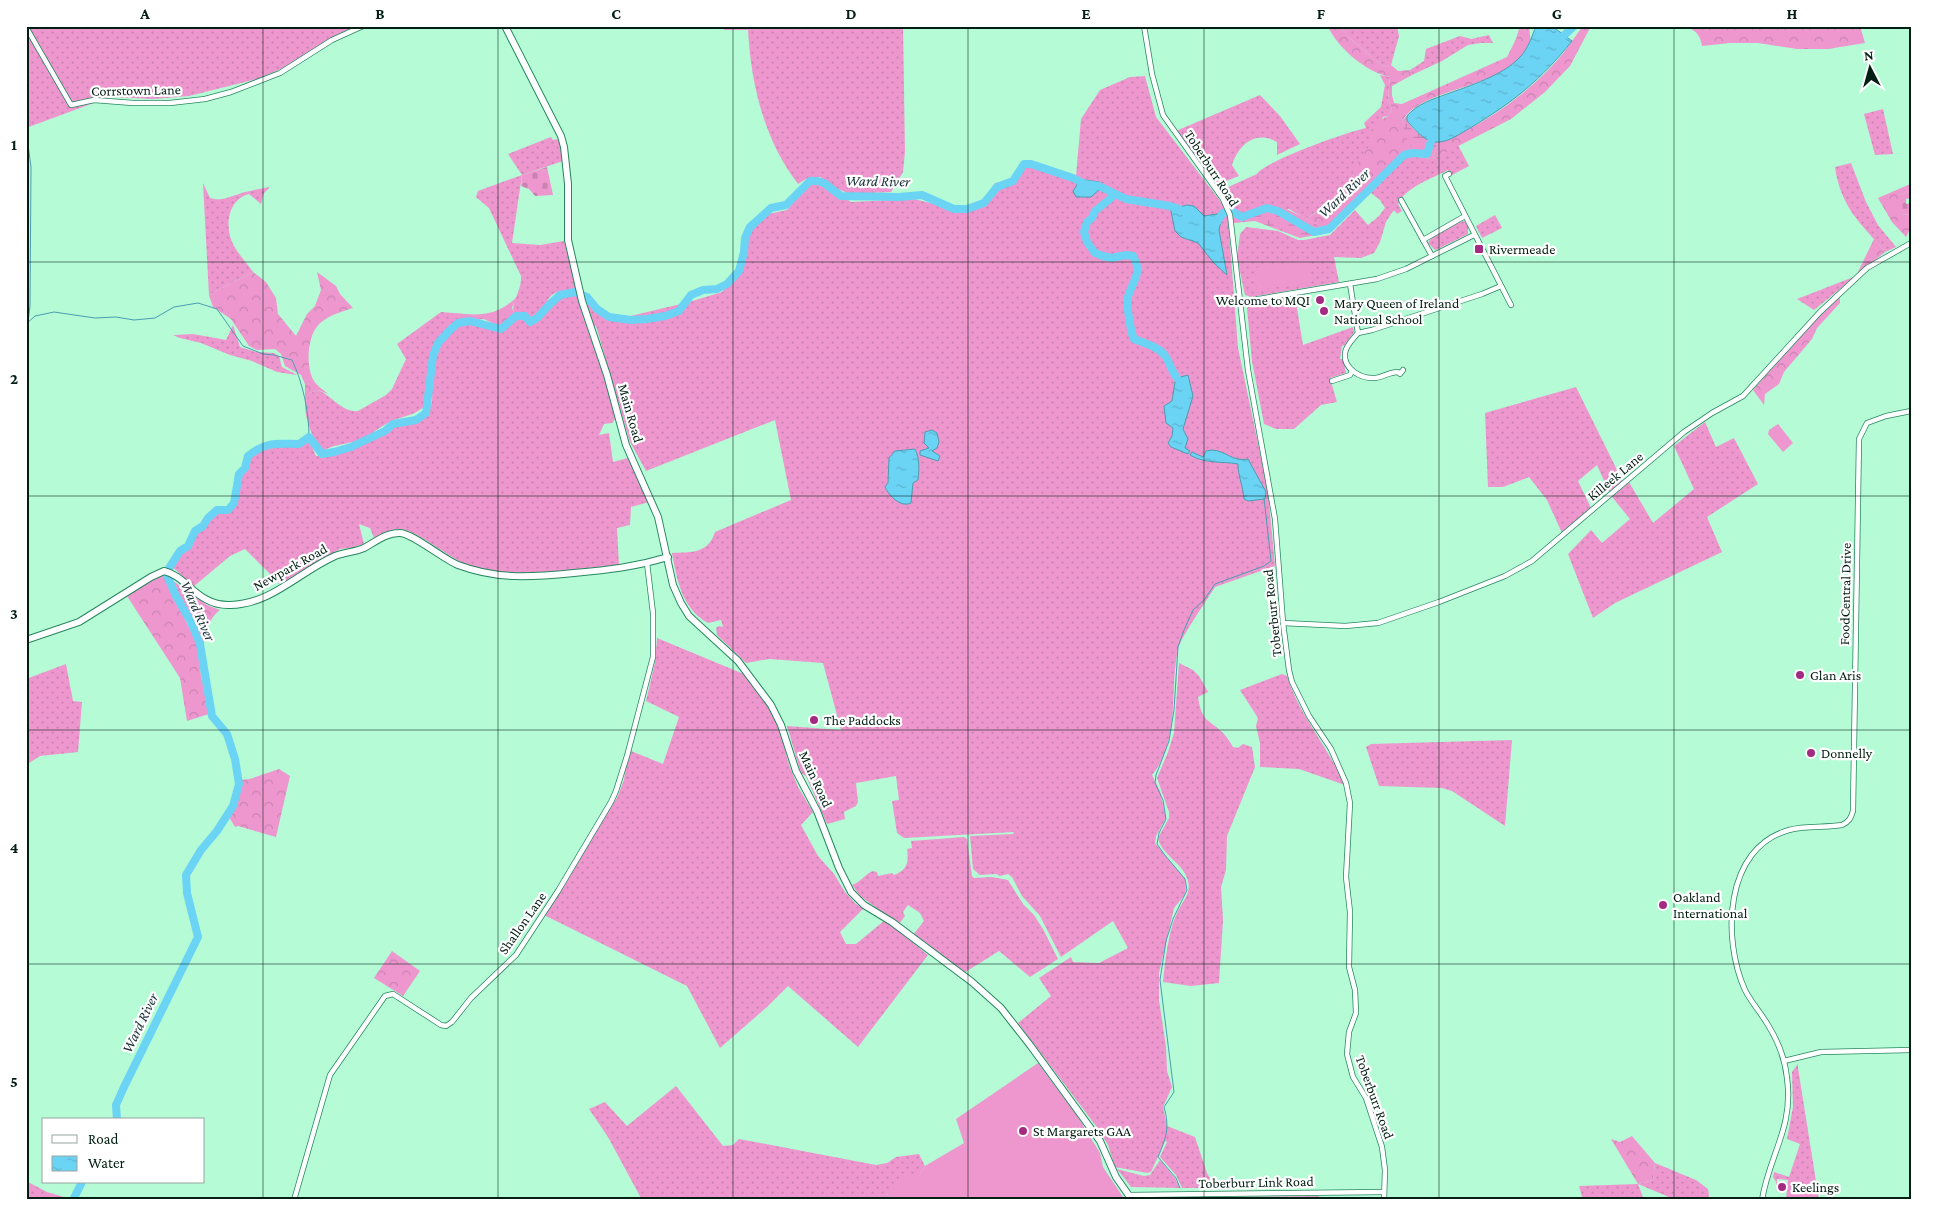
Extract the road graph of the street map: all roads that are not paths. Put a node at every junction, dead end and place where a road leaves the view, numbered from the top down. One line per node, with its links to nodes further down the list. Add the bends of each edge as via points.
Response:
1 (362, 26): 4 (street, Corrstown Lane, via 332,40 280,73 205,99 170,103 94,100 72,105)
2 (505, 26): 21 (main road, Main Road, via 564,147 569,203 568,240 582,301 626,445 658,517)
3 (1144, 26): 14 (street, Toberburr Road, via 1163,115 1225,203 1230,215)
4 (26, 28)
5 (1449, 174): 7 (street, via 1445,176)
6 (1401, 200): 9 (street)
7 (1465, 216): 8 (street); 9 (street)
8 (1474, 235): 11 (street); 13 (street)
9 (1423, 240): 11 (street)
10 (1910, 242): 23 (street, Killeek Lane, via 1866,268 1820,312 1743,396 1684,432 1532,561 1512,574 1378,623 1345,626)
11 (1432, 256): 12 (street, via 1377,279)
12 (1350, 284): 14 (street); 16 (street)
13 (1501, 286): 15 (street); 16 (street)
14 (1241, 302): 23 (street, Toberburr Road, via 1248,370 1275,519)
15 (1510, 305)
16 (1358, 333): 18 (street, via 1345,353 1346,364)
17 (1403, 370): 18 (street, via 1400,374 1394,372 1375,378)
18 (1352, 371): 19 (street, via 1350,375)
19 (1335, 378)
20 (1911, 411): 26 (street, FoodCentral Drive, via 1867,423 1860,439 1851,818 1842,825 1789,830 1770,838 1748,861 1733,899 1732,933 1736,964 1746,990 1778,1043)
21 (668, 557): 22 (main road, Newpark Road); 28 (main road, Main Road, via 673,585 685,611 738,661 771,705 796,771 817,811 851,892 864,905 972,982 1001,1008 1100,1141 1116,1177)
22 (648, 563): 24 (main road, Newpark Road, via 620,569 507,576 452,563 400,532 357,551 335,556 270,595 248,602 230,605 212,602 166,571 86,619); 29 (street, Shallon Lane, via 653,656 627,756 611,802 516,955 471,998 452,1022 442,1026 393,994 385,996 330,1075)
23 (1283, 623): 27 (street, Toberburr Road, via 1292,682 1308,716 1331,749 1349,793 1346,877 1350,912 1349,967 1356,1013 1347,1054 1382,1147)
24 (26, 640)
25 (1911, 1050): 26 (street, via 1821,1052)
26 (1784, 1061): 31 (street, FoodCentral Drive, via 1788,1087 1787,1117)
27 (1384, 1192): 28 (street, Toberburr Link Road); 30 (street, Toberburr Road)
28 (1130, 1198)
29 (294, 1200)
30 (1384, 1200)
31 (1762, 1200)

